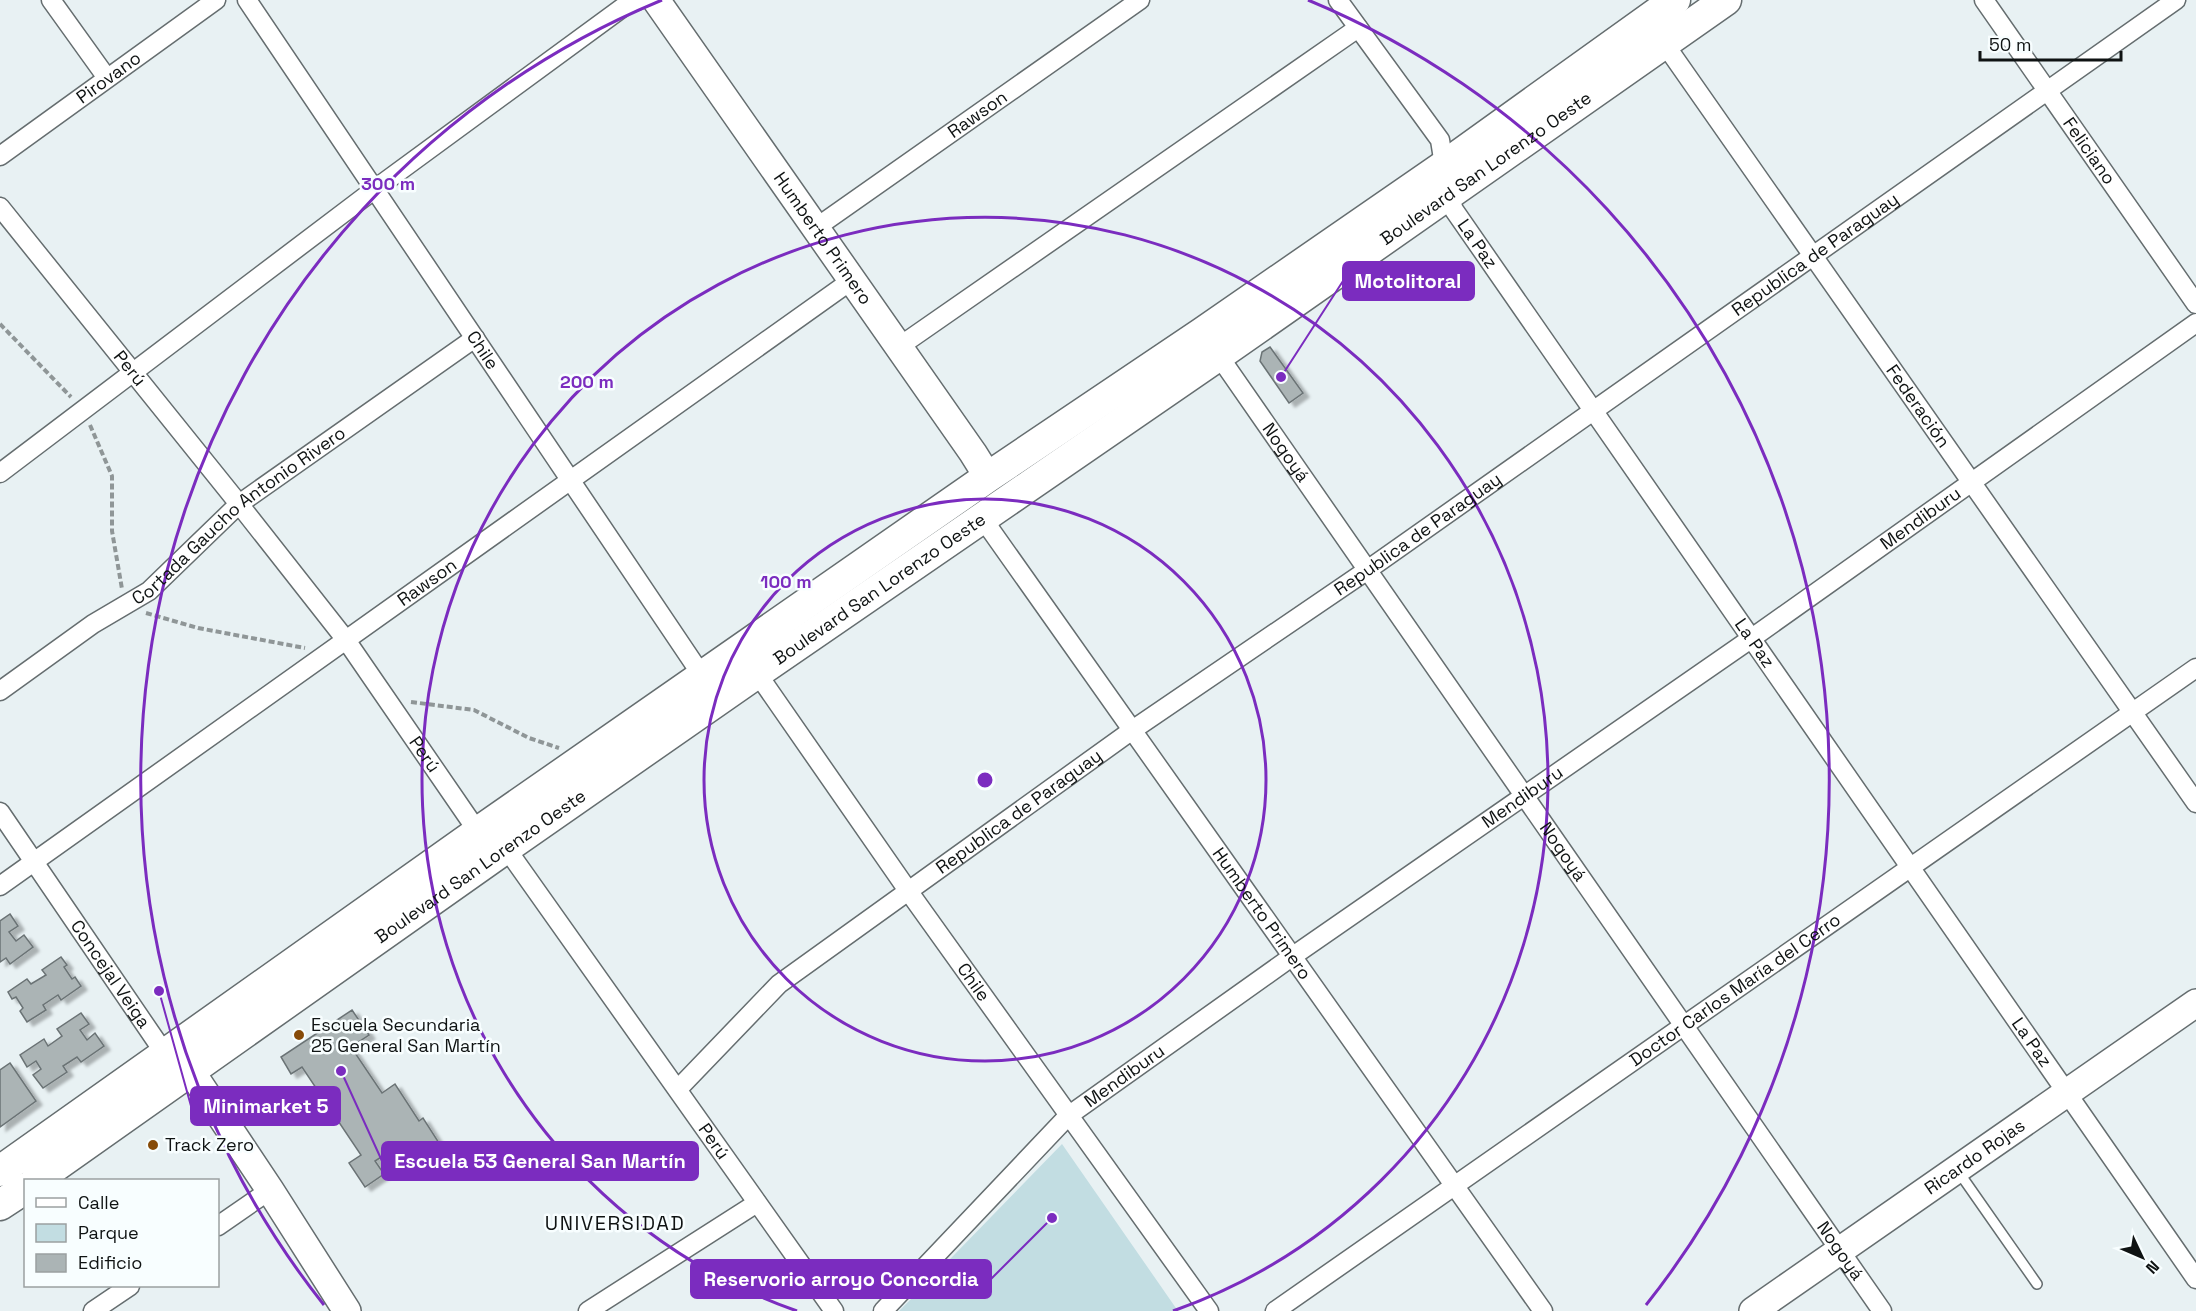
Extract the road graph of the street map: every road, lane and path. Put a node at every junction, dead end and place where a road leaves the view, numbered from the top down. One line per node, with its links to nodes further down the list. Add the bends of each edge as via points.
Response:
1 (51, 0): 14 (street)
2 (216, 0): 14 (street, Pirovano)
3 (247, 0): 18 (street, Chile)
4 (639, 0): 18 (street, via 626,4)
5 (656, 0): 21 (street, Humberto Primero)
6 (1140, 0): 21 (street, Rawson)
7 (1338, 0): 12 (street, La Paz)
8 (1726, 0): 13 (main road, Boulevard San Lorenzo Oeste)
9 (1984, 0): 15 (street, Feliciano)
10 (2176, 0): 15 (street, Republica de Paraguay)
11 (1672, 1): 13 (street, Federación); 17 (main road, Boulevard San Lorenzo Oeste)
12 (1358, 28): 17 (street, La Paz, via 1440,140); 29 (street)
13 (1669, 40): 19 (main road, Boulevard San Lorenzo Oeste); 22 (street, Federación, via 1671,53)
14 (107, 78): 16 (street, Pirovano)
15 (2048, 91): 22 (street, Republica de Paraguay); 24 (street, Feliciano)
16 (0, 156)
17 (1445, 165): 19 (street, La Paz); 28 (main road, Boulevard San Lorenzo Oeste)
18 (375, 189): 27 (street, Chile); 30 (street)
19 (1449, 196): 28 (main road, Boulevard San Lorenzo Oeste); 31 (street, La Paz, via 1454,210)
20 (0, 207): 30 (street, Perú)
21 (817, 226): 23 (street, Humberto Primero)
22 (1812, 254): 31 (street, Republica de Paraguay); 36 (street, Federación)
23 (852, 279): 29 (street, Humberto Primero); 35 (street, Rawson)
24 (2196, 304)
25 (2196, 323): 36 (street, Mendiburu)
26 (0, 324): 32 (path)
27 (475, 338): 35 (street, Chile); 37 (street, Cortada Gaucho Antonio Rivero)
28 (1210, 345): 34 (main road, Boulevard San Lorenzo Oeste); 38 (main road, Boulevard San Lorenzo Oeste); 39 (street, Nogoyá)
29 (900, 346): 34 (street, Humberto Primero)
30 (134, 372): 32 (street); 37 (street, Perú)
31 (1593, 410): 39 (street, Republica de Paraguay); 41 (street, La Paz)
32 (84, 411): 33 (street); 40 (path, via 112,476 112,531)
33 (0, 473)
34 (988, 477): 38 (street); 44 (main road, Boulevard San Lorenzo Oeste)
35 (572, 479): 42 (street, Rawson); 46 (street, Chile)
36 (1973, 482): 41 (street, Mendiburu); 49 (street, Federación)
37 (239, 504): 40 (street, Cortada Gaucho Antonio Rivero, via 149,591); 42 (street, Perú)
38 (988, 514): 44 (main road, Boulevard San Lorenzo Oeste); 50 (street, Humberto Primero, via 990,529)
39 (1366, 571): 50 (street, Republica de Paraguay); 52 (street, Nogoyá)
40 (127, 605): 43 (path, via 198,628); 47 (street, Cortada Gaucho Antonio Rivero, via 93,624)
41 (1752, 638): 52 (street, Mendiburu); 58 (street, La Paz)
42 (346, 640): 43 (street, Rawson); 48 (street, Perú)
43 (327, 652): 57 (street, Rawson)
44 (749, 661): 46 (main road, Boulevard San Lorenzo Oeste); 60 (street, Chile)
45 (2196, 668): 49 (street, Doctor Carlos María del Cerro)
46 (710, 688): 51 (main road, Boulevard San Lorenzo Oeste); 56 (main road, Boulevard San Lorenzo Oeste)
47 (0, 691)
48 (387, 698): 51 (path, via 474,710 529,738); 55 (street, Perú)
49 (2133, 713): 53 (street, Federación); 58 (street, Doctor Carlos María del Cerro)
50 (1131, 731): 60 (street, Republica de Paraguay); 61 (street, Humberto Primero)
51 (585, 758): 55 (main road, Boulevard San Lorenzo Oeste)
52 (1524, 796): 61 (street, Mendiburu); 63 (street, Nogoyá)
53 (2196, 803)
54 (0, 812): 57 (street, Concejal Veiga)
55 (478, 832): 56 (street, Perú); 64 (main road, Boulevard San Lorenzo Oeste)
56 (506, 848): 65 (main road, Boulevard San Lorenzo Oeste); 66 (street, Perú)
57 (34, 862): 59 (street, Rawson); 64 (street, Concejal Veiga)
58 (1910, 868): 63 (street, Doctor Carlos María del Cerro); 67 (street, La Paz)
59 (0, 886)
60 (909, 892): 66 (street, Republica de Paraguay, via 779,984); 68 (street, Chile)
61 (1293, 956): 68 (street, Mendiburu); 72 (street, Humberto Primero)
62 (2196, 1003): 67 (street, Ricardo Rojas)
63 (1682, 1025): 72 (street, Doctor Carlos María del Cerro); 78 (street, Nogoyá)
64 (165, 1054): 65 (street, Concejal Veiga); 70 (main road, Boulevard San Lorenzo Oeste)
65 (190, 1070): 71 (main road, Boulevard San Lorenzo Oeste); 74 (street, Concejal Veiga)
66 (678, 1089): 75 (street, Perú)
67 (2067, 1092): 69 (street, Ricardo Rojas); 79 (street, La Paz)
68 (1068, 1116): 86 (street, Mendiburu); 87 (street, Chile)
69 (1957, 1169): 78 (street, Ricardo Rojas); 80 (lane)
70 (0, 1171)
71 (38, 1179)
72 (1454, 1185): 88 (street, Doctor Carlos María del Cerro); 89 (street, Humberto Primero)
73 (24, 1189): 76 (main road)
74 (270, 1190): 77 (street); 83 (street, Concejal Veiga)
75 (757, 1203): 84 (street); 85 (street, Perú)
76 (0, 1205)
77 (219, 1225)
78 (1840, 1251): 90 (street, Ricardo Rojas); 91 (street, Nogoyá)
79 (2196, 1279)
80 (2037, 1284)
81 (129, 1287): 82 (street)
82 (93, 1311)
83 (347, 1311)
84 (588, 1311)
85 (834, 1311)
86 (883, 1311)
87 (1209, 1311)
88 (1275, 1311)
89 (1543, 1311)
90 (1753, 1311)
91 (1882, 1311)

